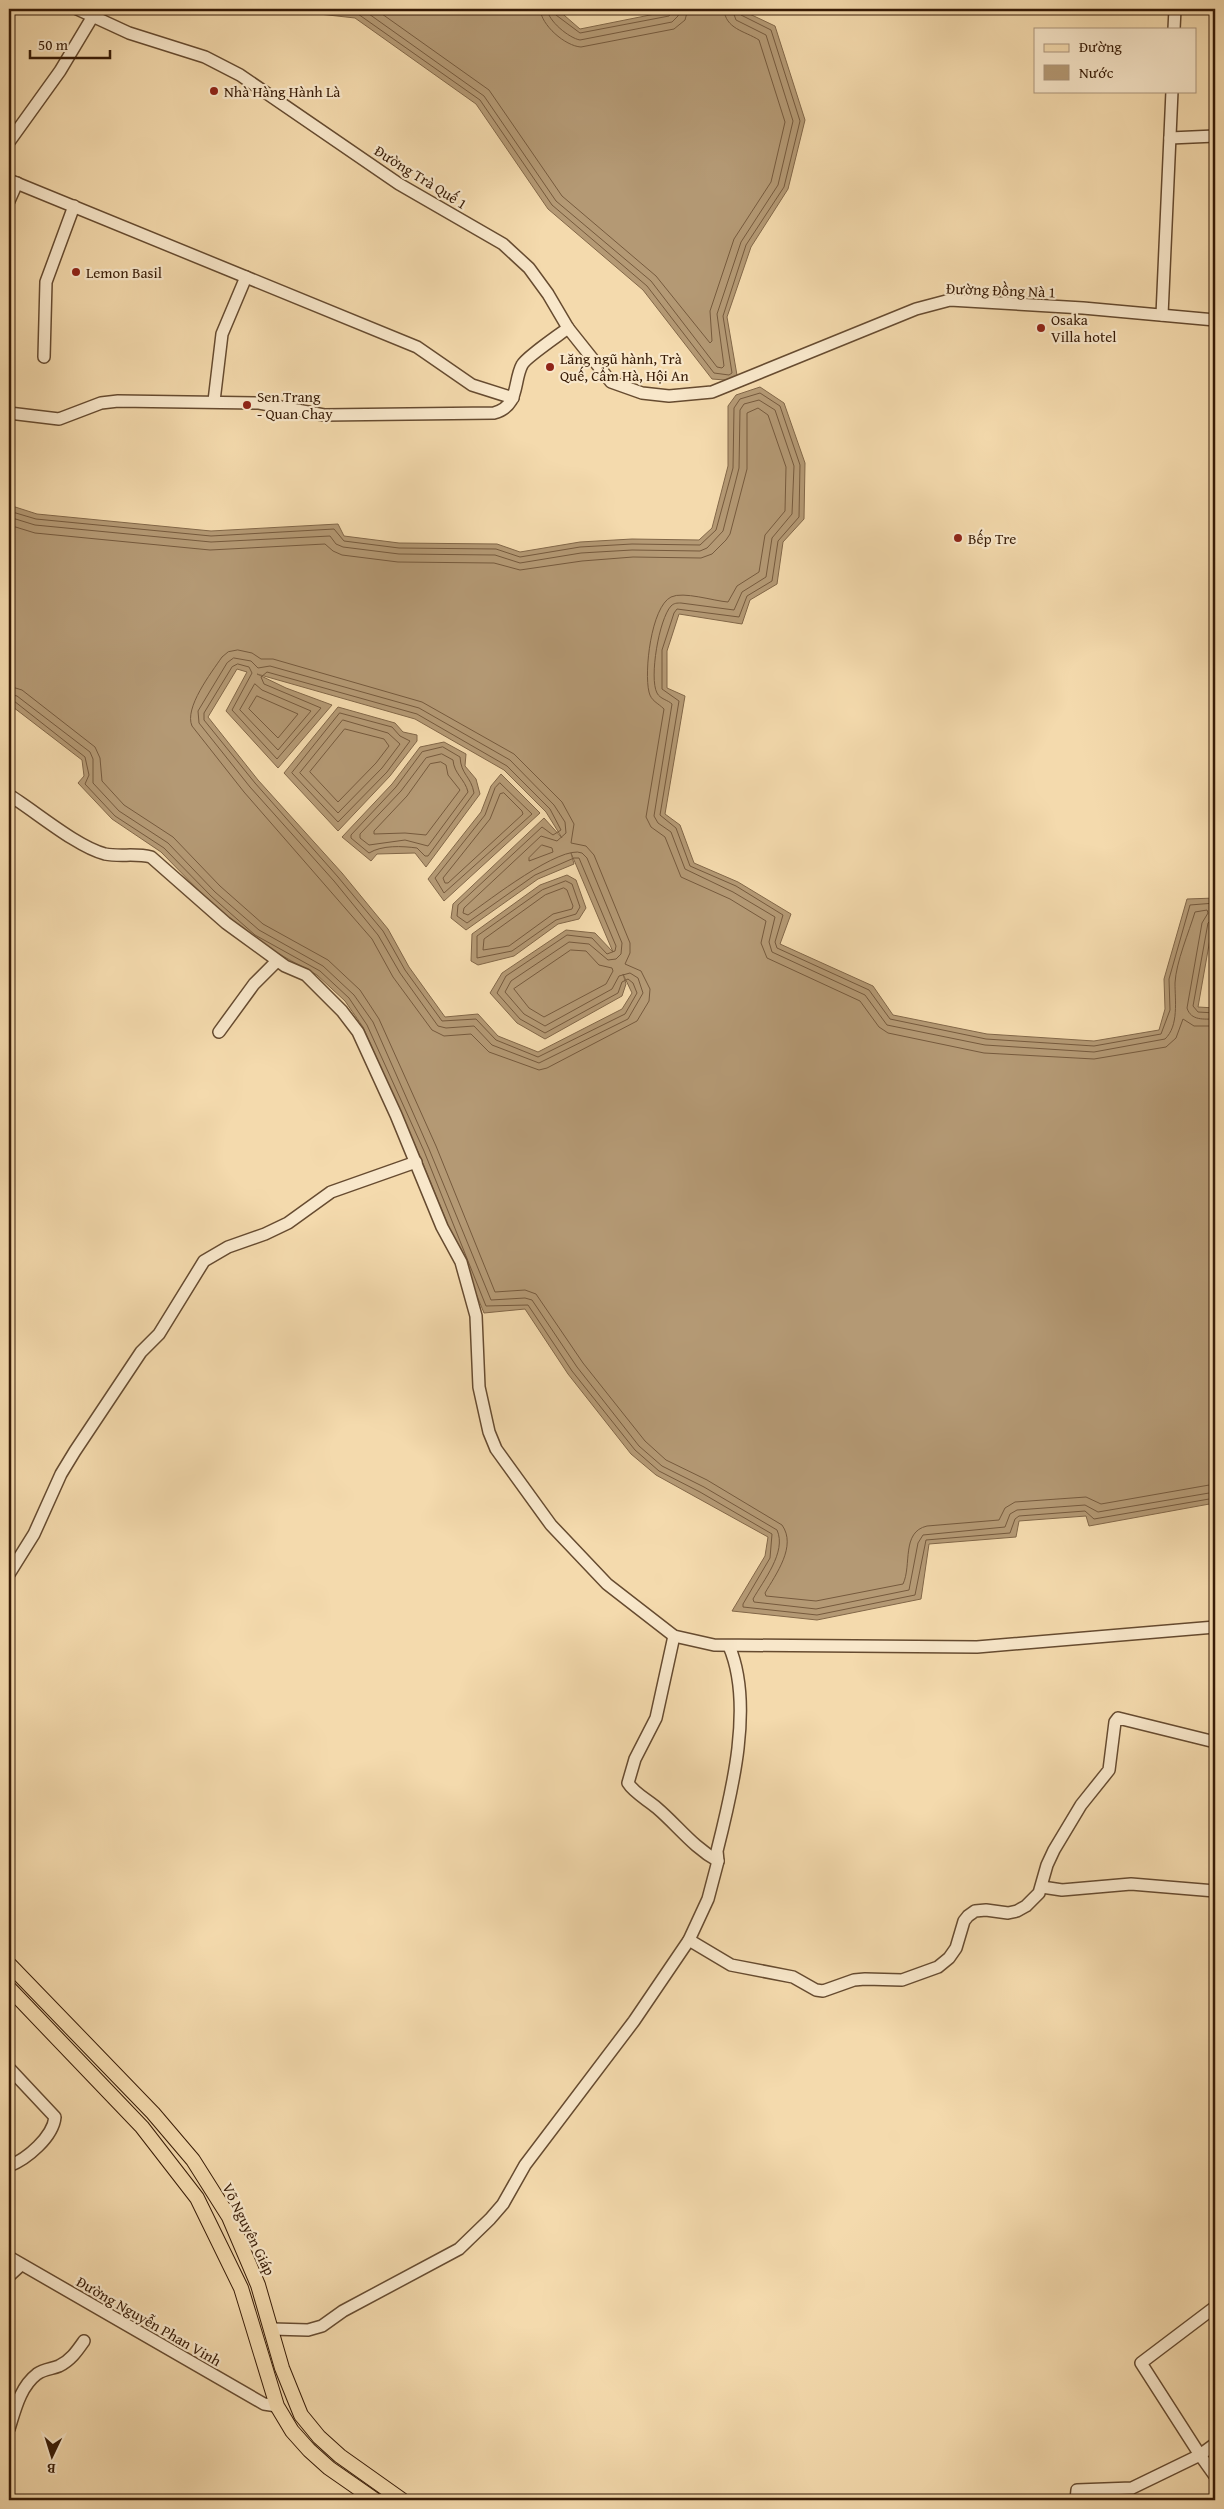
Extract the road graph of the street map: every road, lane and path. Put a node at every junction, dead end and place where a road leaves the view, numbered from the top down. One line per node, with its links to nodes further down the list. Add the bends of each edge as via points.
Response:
1 (77, 9): 3 (street, Đường Trà Quế 1)
2 (1175, 9): 4 (street)
3 (93, 16): 8 (street, via 60,71); 15 (street, Đường Trà Quế 1, via 129,33 205,57 240,75 399,184 503,244 529,268)
4 (1174, 28)
5 (1172, 92): 7 (street)
6 (1215, 136): 7 (street)
7 (1170, 138): 13 (street)
8 (9, 142)
9 (13, 181): 10 (street); 11 (street)
10 (9, 200)
11 (74, 206): 12 (street); 16 (street, via 46,282)
12 (246, 277): 18 (street, via 417,347 472,385); 19 (street, via 222,334)
13 (1162, 315): 14 (street, Đường Đồng Nà 1); 17 (street, Đường Đồng Nà 1, via 950,300 916,309)
14 (1215, 320)
15 (568, 328): 17 (street, Đường Trà Quế 1, via 611,382 642,393 669,396); 18 (street, via 522,364)
16 (44, 357)
17 (712, 392)
18 (513, 398): 19 (street, via 502,411 484,414 324,414 259,403)
19 (214, 401): 20 (street, via 118,400 59,418)
20 (9, 413)
21 (9, 795): 22 (street, via 104,854 151,857 226,923)
22 (277, 961): 23 (street, via 254,984); 24 (street, via 306,975 358,1032)
23 (219, 1032)
24 (416, 1162): 25 (street, via 330,1192 288,1223 228,1247 204,1261 159,1334 141,1352 75,1451); 27 (street, via 442,1226 455,1248 468,1286 476,1316 478,1387 496,1449 551,1525 608,1584)
25 (9, 1574)
26 (1215, 1627): 28 (street, via 978,1647)
27 (674, 1636): 28 (street); 30 (street, via 656,1718 635,1759 628,1783 688,1840)
28 (729, 1646): 30 (street, via 738,1672 738,1752 717,1851)
29 (1215, 1742): 31 (street, via 1118,1718 1109,1770 1081,1805 1054,1850)
30 (718, 1861): 33 (street, via 708,1900)
31 (1042, 1887): 32 (street, via 1062,1890 1131,1884); 33 (street, via 1034,1899 1017,1911 975,1911 964,1921 950,1958 938,1967 902,1980 860,1979 824,1991 816,1990 793,1977 731,1965)
32 (1215, 1891)
33 (688, 1940): 42 (street, via 634,2021 525,2165 503,2204 475,2235 440,2261 350,2307 322,2326 308,2330)
34 (9, 1964): 42 (main road, Võ Nguyên Giáp, via 153,2113 192,2160 228,2217 258,2285)
35 (9, 1988): 44 (main road, via 142,2128 197,2198 241,2288)
36 (9, 2068): 37 (street, via 55,2117 52,2129 42,2141)
37 (9, 2166)
38 (9, 2257): 39 (street, Đường Nguyễn Phan Vinh)
39 (21, 2265): 40 (street); 44 (street, Đường Nguyễn Phan Vinh, via 264,2404)
40 (9, 2276)
41 (1215, 2307): 47 (street, via 1141,2362)
42 (272, 2329): 50 (main road, Võ Nguyên Giáp, via 282,2368 301,2414 340,2456)
43 (84, 2341): 45 (street, via 69,2360 31,2380 19,2398)
44 (277, 2406): 49 (main road, via 292,2431 309,2450)
45 (9, 2430)
46 (1215, 2444): 47 (street)
47 (1200, 2455): 48 (street); 51 (street, via 1132,2488 1077,2490)
48 (1215, 2476)
49 (375, 2500)
50 (402, 2500)
51 (1076, 2500)

